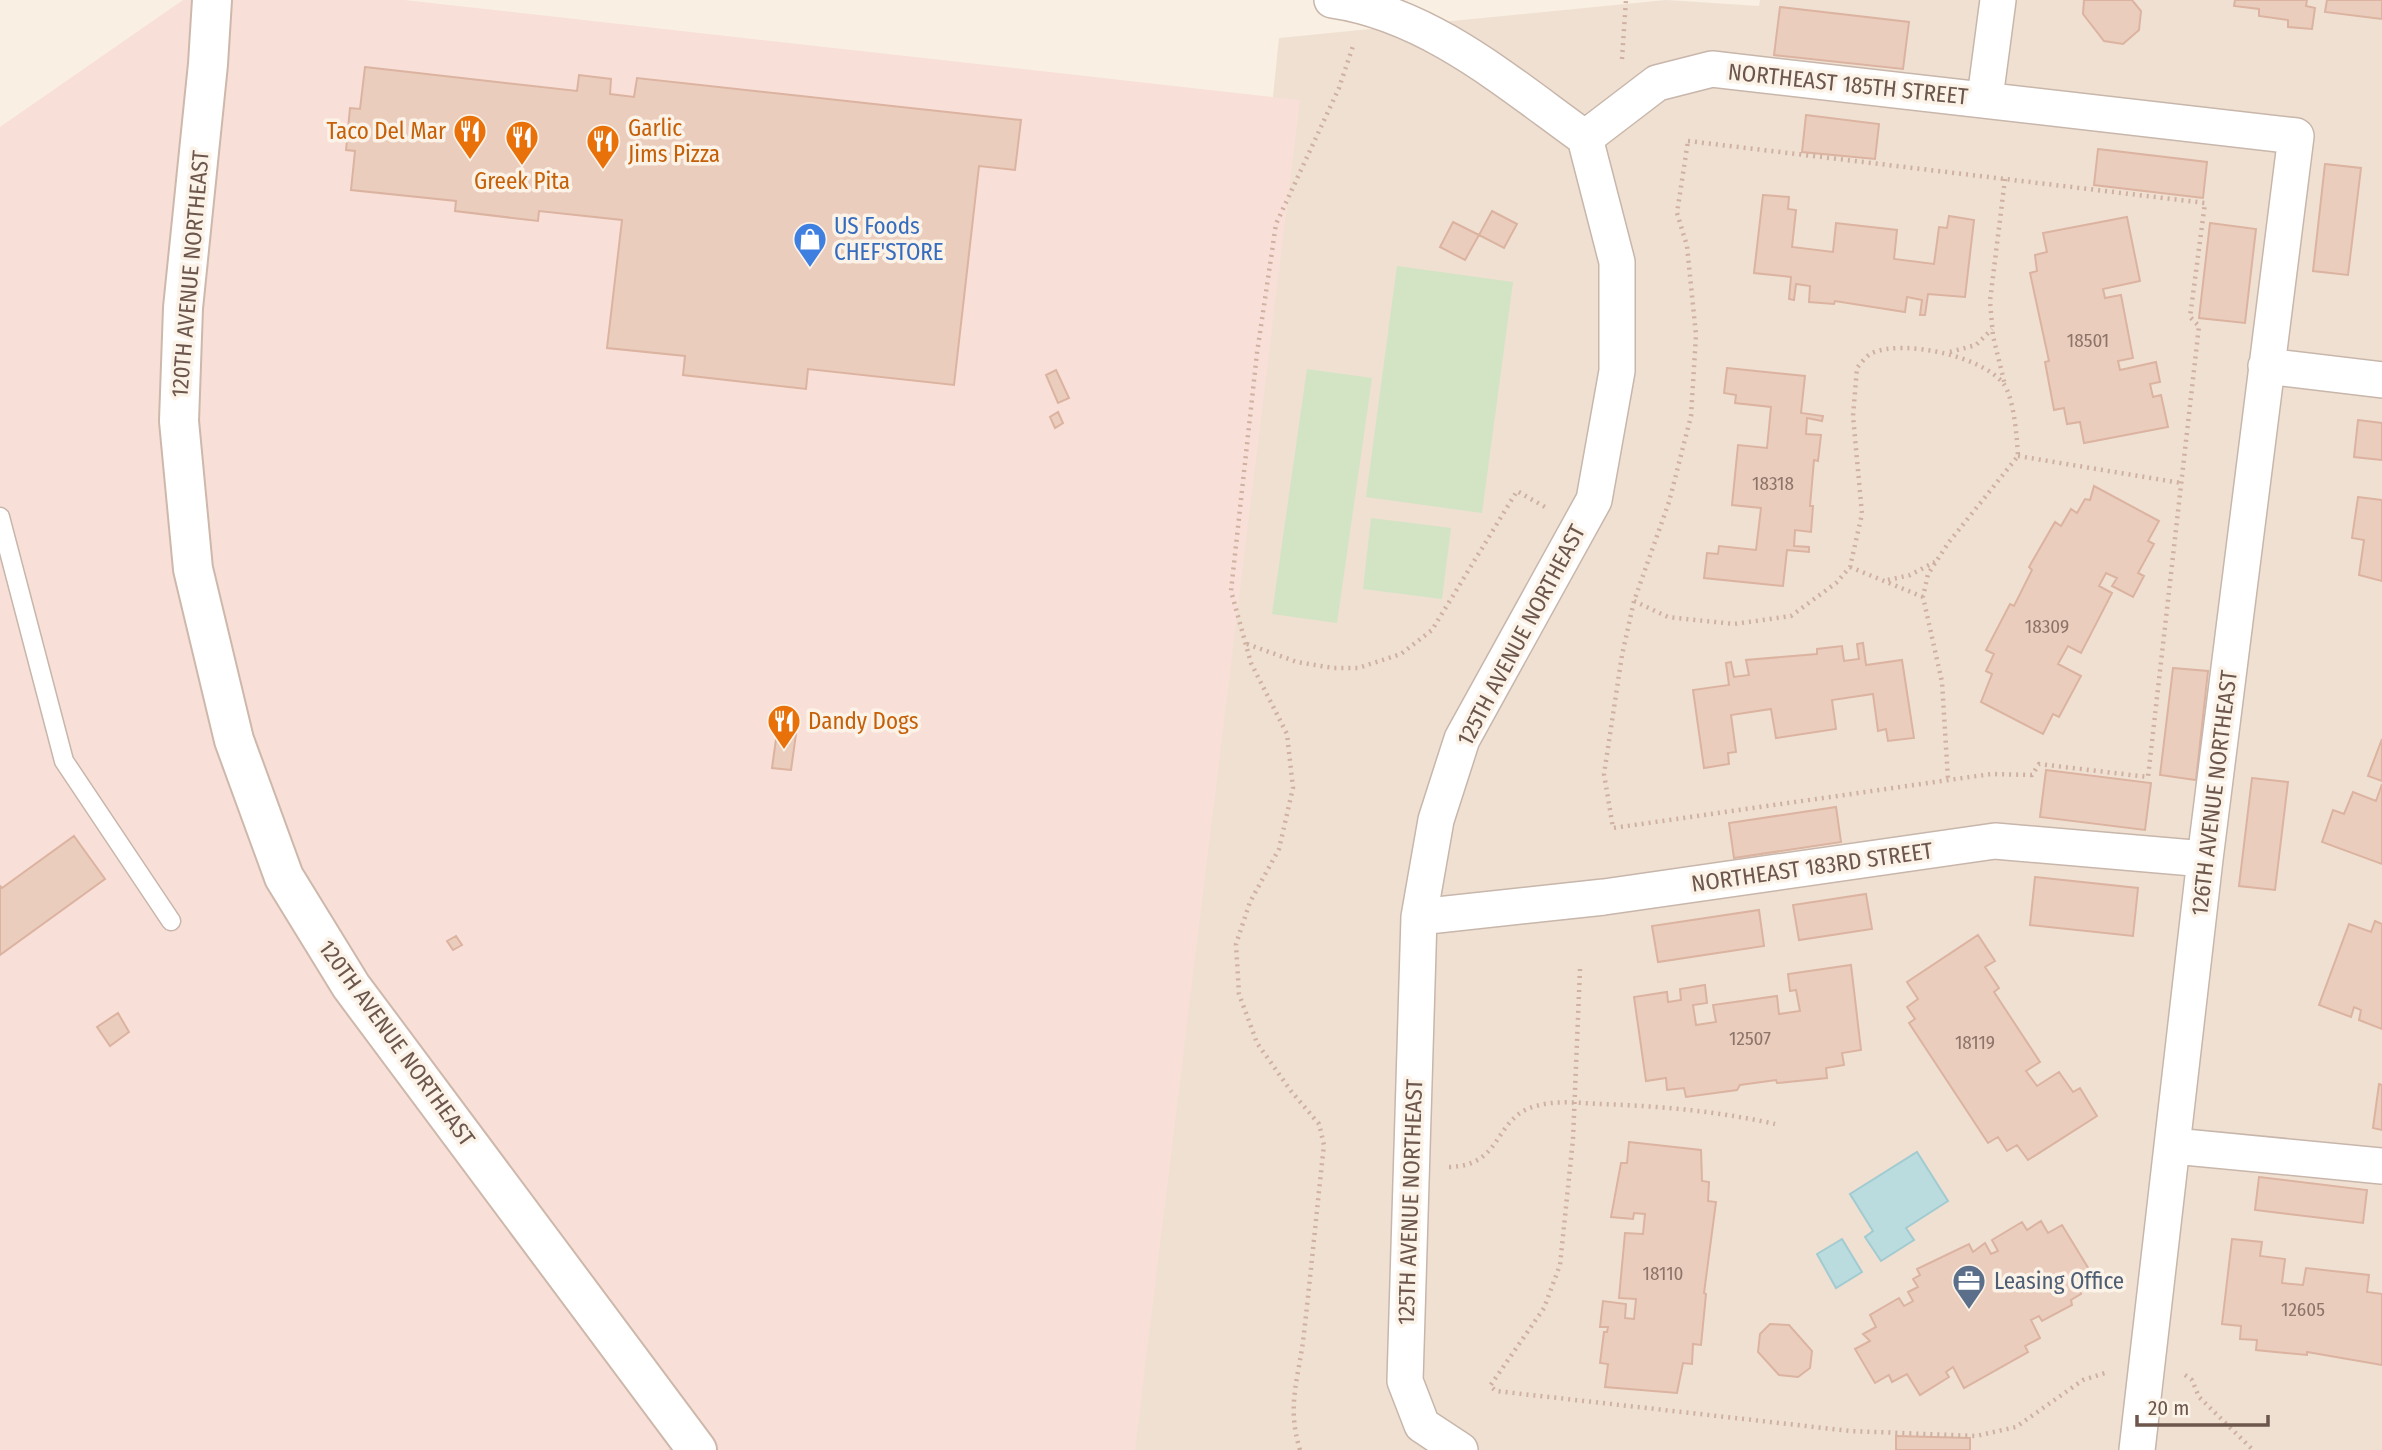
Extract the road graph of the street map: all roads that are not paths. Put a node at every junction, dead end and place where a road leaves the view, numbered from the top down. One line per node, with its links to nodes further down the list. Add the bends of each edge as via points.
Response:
1 (212, 0): 15 (main road, 120TH AVENUE NORTHEAST, via 183,308 179,421 193,569 234,740 284,877 351,986)
2 (1332, 0): 6 (street, via 1367,5 1463,49)
3 (1998, 0): 4 (street)
4 (1985, 98): 5 (street, NORTHEAST 185TH STREET); 6 (street, NORTHEAST 185TH STREET, via 1712,69 1657,83)
5 (2296, 136): 7 (street, 126TH AVENUE NORTHEAST)
6 (1585, 138): 11 (street, 125TH AVENUE NORTHEAST, via 1617,261 1616,371 1594,500 1462,738 1436,820)
7 (2266, 366): 8 (street); 10 (street, 126TH AVENUE NORTHEAST)
8 (2382, 380)
9 (0, 517): 12 (lane, via 64,761)
10 (2205, 859): 11 (street, NORTHEAST 183RD STREET, via 1996,841 1604,897); 13 (street, 126TH AVENUE NORTHEAST)
11 (1419, 917): 16 (street, 125TH AVENUE NORTHEAST, via 1405,1381 1422,1425)
12 (171, 920)
13 (2174, 1146): 14 (street); 17 (street, 126TH AVENUE NORTHEAST)
14 (2382, 1166)
15 (697, 1450)
16 (1460, 1450)
17 (2137, 1450)

